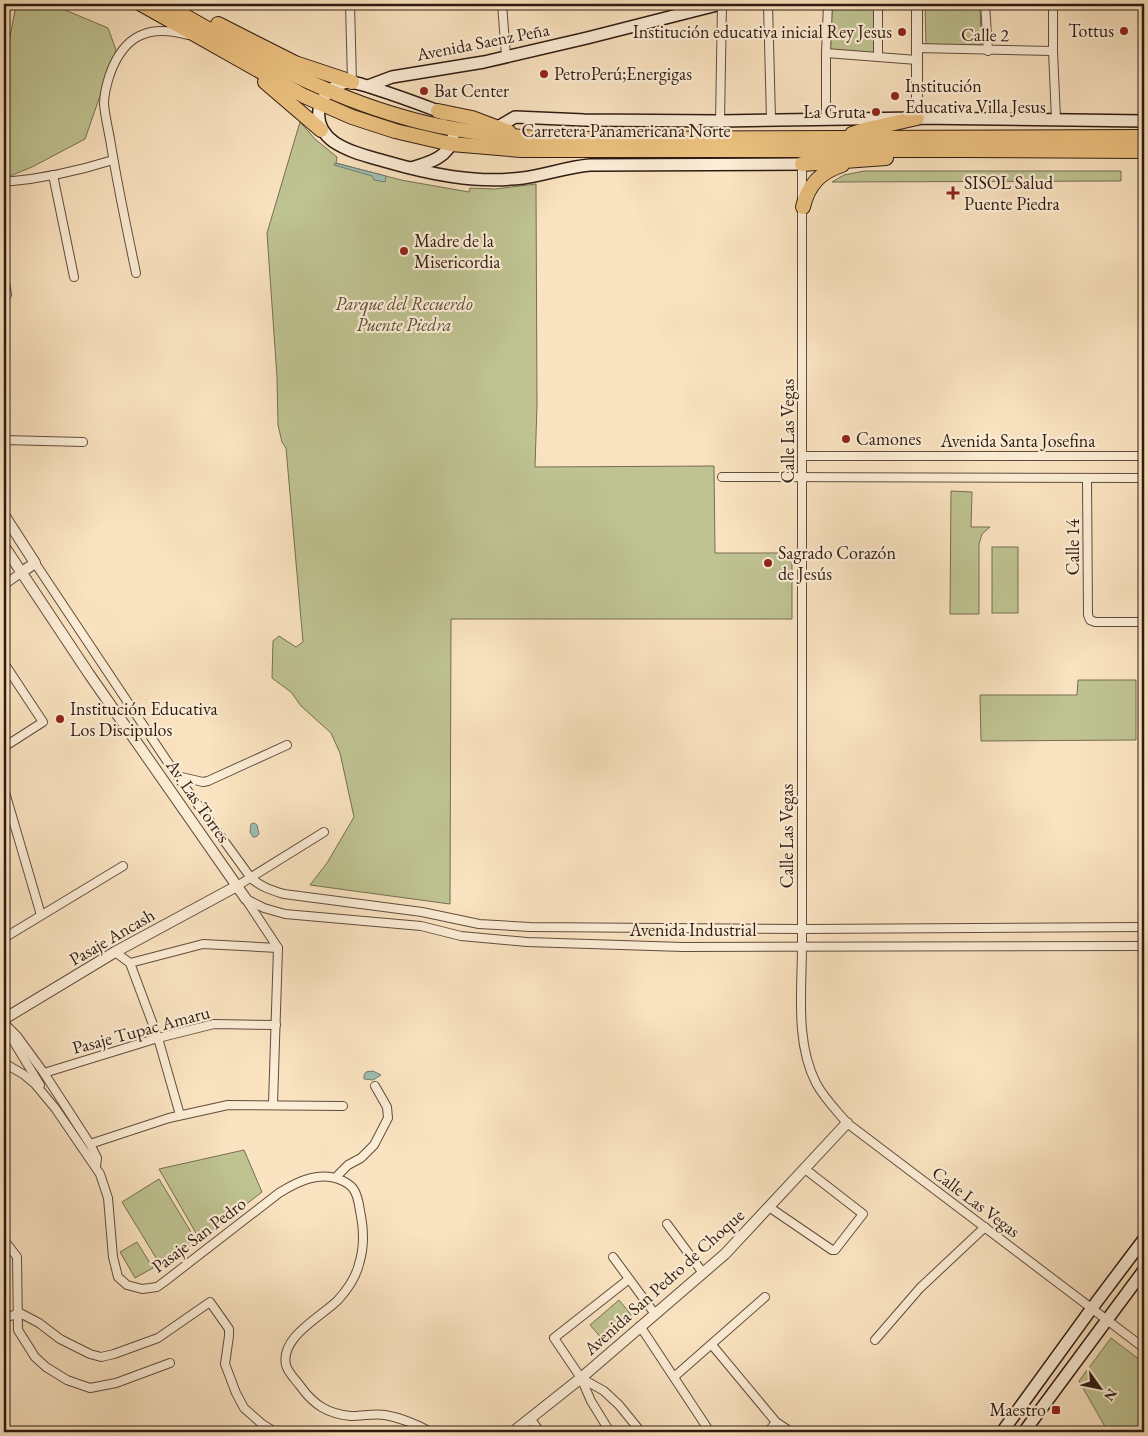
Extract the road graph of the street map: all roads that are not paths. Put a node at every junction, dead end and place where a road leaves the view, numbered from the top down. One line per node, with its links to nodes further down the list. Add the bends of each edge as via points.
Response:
1 (141, 4): 13 (highway, Carretera Panamericana Norte)
2 (164, 4): 12 (highway, Carretera Panamericana Norte)
3 (350, 4): 22 (street)
4 (502, 4): 18 (street)
5 (721, 4): 18 (main road, Avenida Saenz Peña); 31 (street)
6 (768, 4): 28 (street)
7 (828, 4): 17 (street)
8 (878, 4): 19 (street)
9 (917, 4): 14 (street)
10 (985, 4): 15 (street)
11 (1053, 4): 16 (street)
12 (176, 11): 22 (highway, via 221,25 295,63); 24 (highway, Carretera Panamericana Norte, via 285,71)
13 (204, 40): 20 (highway, Carretera Panamericana Norte); 42 (street, via 153,31 134,38 125,48 113,67 104,103)
14 (917, 48): 15 (street, Calle 2); 21 (street)
15 (988, 51): 16 (street, Calle 2)
16 (1053, 52): 30 (street)
17 (826, 53): 19 (street); 29 (street)
18 (506, 56): 23 (main road, Avenida Saenz Peña, via 392,77)
19 (878, 56): 21 (street)
20 (238, 59): 25 (highway, Carretera Panamericana Norte); 35 (highway)
21 (917, 60): 27 (street)
22 (352, 82): 23 (main road); 24 (main road)
23 (375, 86): 26 (main road)
24 (330, 91): 25 (main road); 34 (highway, Carretera Panamericana Norte, via 402,117)
25 (320, 104): 35 (main road); 39 (highway, Carretera Panamericana Norte, via 395,131)
26 (438, 110): 33 (highway); 34 (main road, via 448,118)
27 (917, 118): 29 (main road); 30 (main road); 38 (highway)
28 (771, 119): 29 (main road); 31 (main road)
29 (826, 119)
30 (1056, 120): 32 (main road)
31 (720, 121): 33 (main road, via 515,117)
32 (1144, 121)
33 (498, 127): 37 (highway)
34 (452, 128): 37 (highway, Carretera Panamericana Norte); 39 (main road)
35 (321, 130): 45 (main road, via 349,150)
36 (1144, 137): 38 (highway, Carretera Panamericana Norte)
37 (526, 138): 38 (highway, Carretera Panamericana Norte)
38 (842, 138)
39 (452, 144): 40 (highway, Carretera Panamericana Norte, via 521,150); 45 (main road, via 436,160)
40 (961, 150): 41 (highway, Carretera Panamericana Norte); 43 (highway)
41 (1144, 152)
42 (114, 160): 46 (street); 49 (street)
43 (854, 161): 44 (highway); 48 (highway, via 820,176 807,192)
44 (802, 164): 45 (main road, via 590,165 525,178 489,180); 48 (street, Calle Las Vegas)
45 (411, 168)
46 (52, 175): 47 (street); 51 (street)
47 (4, 182)
48 (803, 207): 55 (street, Calle Las Vegas)
49 (136, 273)
50 (4, 276): 52 (street)
51 (74, 277)
52 (7, 295)
53 (4, 440): 54 (street)
54 (83, 442)
55 (802, 456): 56 (street, Avenida Santa Josefina); 58 (street, Calle Las Vegas)
56 (1144, 456)
57 (722, 477): 58 (street, Avenida Santa Josefina)
58 (802, 477): 59 (street, Avenida Santa Josefina); 79 (street, Calle Las Vegas)
59 (1087, 478): 60 (street, Avenida Santa Josefina); 66 (street, Calle 14, via 1088,615 1094,622)
60 (1144, 478)
61 (4, 515): 63 (street, Av. Las Torres)
62 (4, 546): 64 (street, Av. Las Torres)
63 (35, 562): 64 (street); 70 (street, Av. Las Torres)
64 (22, 572): 65 (street); 75 (street, Av. Las Torres)
65 (4, 585)
66 (1144, 622)
67 (4, 664): 69 (street, via 43,722)
68 (287, 746): 70 (street, via 208,781)
69 (4, 747)
70 (177, 776): 74 (street, Av. Las Torres)
71 (4, 789): 77 (street)
72 (324, 832): 74 (street)
73 (123, 866): 77 (street)
74 (251, 878): 75 (street); 79 (street, via 258,885 284,894 422,912 479,924)
75 (237, 886): 76 (street, Av. Las Torres); 84 (street, Pasaje Ancash)
76 (246, 899): 81 (street, Avenida Industrial, via 285,914 421,926 461,936 518,941 683,947); 83 (street)
77 (41, 915): 80 (street)
78 (1144, 927): 79 (street)
79 (802, 928): 81 (street, Calle Las Vegas)
80 (4, 938)
81 (802, 945): 82 (street, Avenida Industrial); 97 (street, Calle Las Vegas, via 802,1044 816,1083)
82 (1144, 946)
83 (278, 948): 85 (street, via 203,944); 88 (street)
84 (115, 952): 85 (street); 86 (street, Pasaje Ancash)
85 (130, 963): 89 (street)
86 (4, 1019)
87 (4, 1024): 91 (street); 93 (street)
88 (276, 1025): 89 (street, Pasaje Tupac Amaru, via 219,1024); 94 (street)
89 (158, 1038): 91 (street, Pasaje Tupac Amaru); 96 (street)
90 (4, 1064): 93 (street, Pasaje San Pedro, via 35,1084)
91 (44, 1073): 98 (street)
92 (375, 1086): 101 (street, via 388,1118 374,1144)
93 (49, 1100): 99 (street, Pasaje San Pedro)
94 (273, 1104): 95 (street); 96 (street, via 228,1105)
95 (343, 1106)
96 (180, 1116): 98 (street)
97 (847, 1123): 100 (street, Avenida San Pedro de Choque); 104 (street, Calle Las Vegas)
98 (90, 1144): 99 (street, via 97,1158)
99 (96, 1167): 101 (street, Pasaje San Pedro, via 108,1198 115,1271 127,1285 142,1289 164,1282 289,1186 316,1176)
100 (805, 1169): 102 (street, Avenida San Pedro de Choque); 102 (street, via 863,1214 835,1250)
101 (336, 1177): 127 (street, via 354,1188 358,1199 364,1230 359,1266 337,1300 290,1340 286,1365 310,1400 323,1409 352,1416 382,1414)
102 (769, 1207): 109 (street, Avenida San Pedro de Choque)
103 (667, 1224): 109 (street)
104 (985, 1227): 112 (street, Calle Las Vegas); 118 (street, via 915,1293)
105 (1144, 1239): 112 (main road)
106 (4, 1240): 113 (street, via 17,1257)
107 (613, 1257): 110 (street)
108 (1144, 1270): 116 (main road)
109 (703, 1273): 114 (street, Avenida San Pedro de Choque)
110 (629, 1279): 114 (street); 123 (street, via 554,1338)
111 (765, 1297): 119 (street)
112 (1092, 1308): 116 (street, Calle Las Vegas); 135 (main road)
113 (18, 1314): 115 (street); 121 (street, via 18,1330 35,1357 50,1370 81,1386 90,1388 116,1384); 126 (street, via 29,1317 71,1345 101,1357 158,1338 210,1302 229,1329 225,1364 236,1393 244,1408)
114 (655, 1314): 117 (street, Avenida San Pedro de Choque)
115 (4, 1318)
116 (1106, 1319): 120 (street, Calle Las Vegas); 136 (main road)
117 (640, 1326): 122 (street); 123 (street, Avenida San Pedro de Choque)
118 (875, 1340)
119 (712, 1345): 122 (street); 125 (street)
120 (1144, 1348)
121 (170, 1363)
122 (674, 1377): 132 (street)
123 (581, 1378): 124 (street, Avenida San Pedro de Choque); 130 (street); 131 (street, via 604,1391)
124 (530, 1418): 128 (street, Avenida San Pedro de Choque); 129 (street)
125 (776, 1422): 133 (street); 134 (street)
126 (275, 1432)
127 (431, 1432)
128 (513, 1432)
129 (540, 1432)
130 (610, 1432)
131 (641, 1432)
132 (710, 1432)
133 (768, 1432)
134 (791, 1432)
135 (1002, 1432)
136 (1024, 1432)

